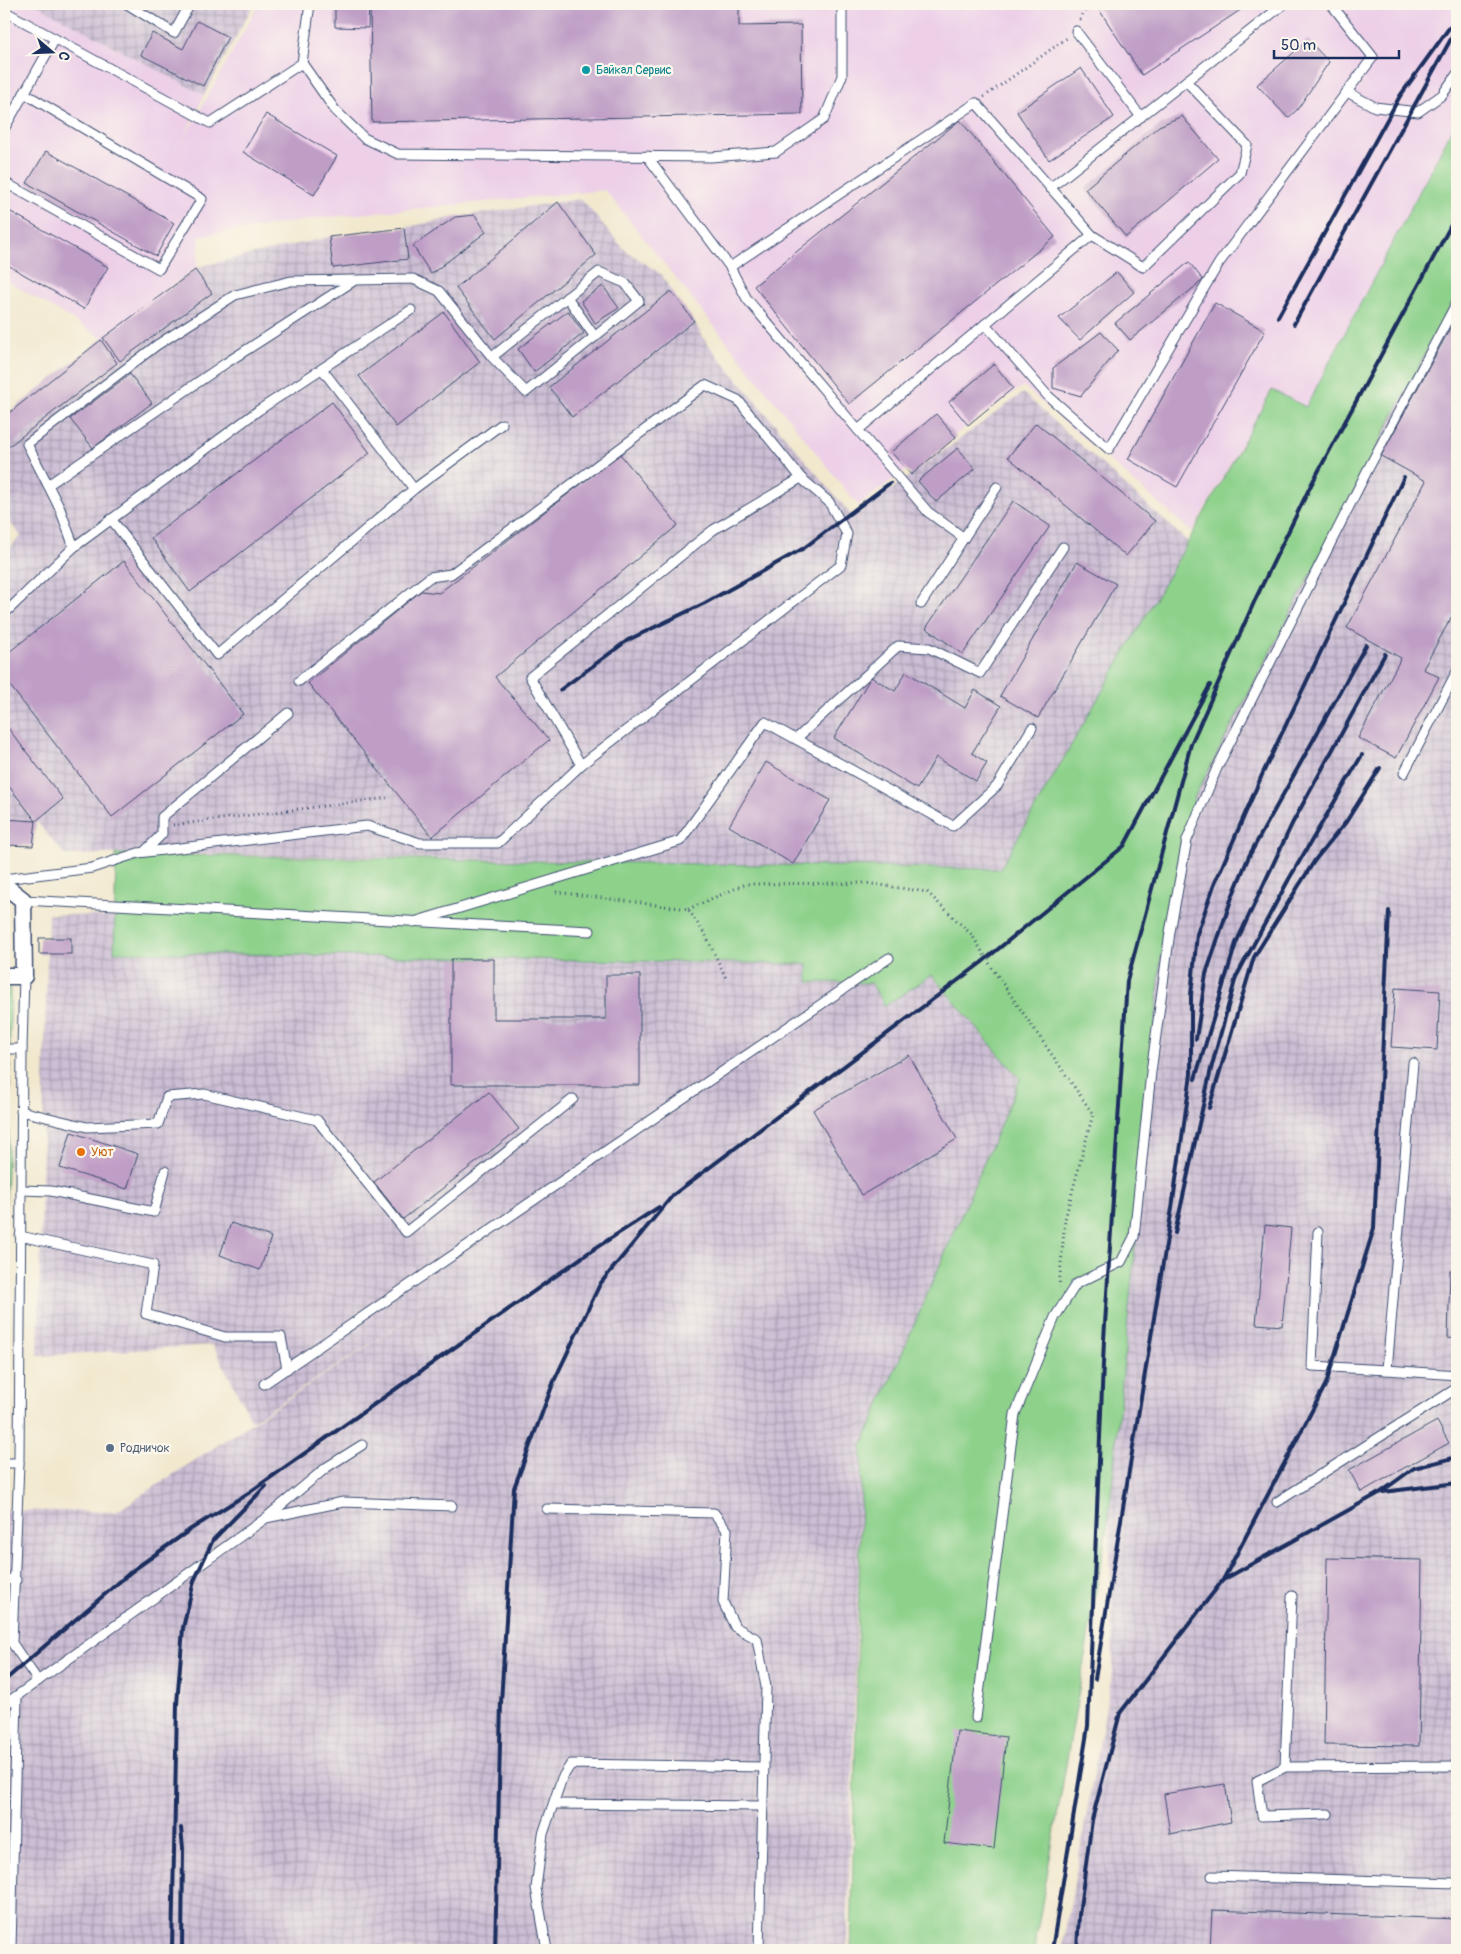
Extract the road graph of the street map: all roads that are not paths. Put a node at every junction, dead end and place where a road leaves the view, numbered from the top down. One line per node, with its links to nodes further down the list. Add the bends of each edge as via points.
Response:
1 (127, 4): 2 (lane, via 174,33)
2 (190, 4)
3 (310, 4): 11 (lane)
4 (842, 4): 18 (lane, via 842,76 824,119 776,152)
5 (1284, 4): 7 (lane)
6 (1331, 4): 14 (lane, via 1373,57)
7 (1272, 8): 13 (lane)
8 (4, 11): 10 (lane)
9 (1076, 31): 16 (lane)
10 (55, 39): 11 (lane, via 210,123); 15 (lane)
11 (302, 62): 18 (lane, via 334,110 364,138 398,154)
12 (1457, 74): 14 (lane, via 1442,95 1418,112 1375,107)
13 (1186, 81): 16 (lane); 21 (lane, via 1247,145 1240,174 1143,267)
14 (1347, 92): 27 (lane, via 1219,263 1108,449 1047,395)
15 (24, 94): 17 (lane); 19 (lane, via 202,199 159,269)
16 (1141, 117): 20 (lane)
17 (4, 128)
18 (647, 156): 22 (lane)
19 (4, 182)
20 (1050, 188): 21 (lane); 22 (lane, via 976,103)
21 (1092, 235): 27 (lane)
22 (730, 268): 32 (lane, via 748,299)
23 (355, 280): 29 (lane, via 413,279 439,292); 34 (lane, via 226,362); 34 (lane, via 291,281 235,295 157,345 27,444)
24 (567, 297): 28 (lane); 28 (lane, via 599,272 625,283 639,301); 29 (lane)
25 (1457, 302): 86 (lane, via 1217,768 1187,840 1156,1035 1134,1237 1120,1262 1076,1284 1054,1317 1015,1414)
26 (411, 310): 30 (lane)
27 (985, 324): 32 (lane)
28 (595, 337): 29 (lane, via 526,392)
29 (492, 357)
30 (322, 369): 36 (lane); 37 (lane, via 259,410)
31 (502, 424): 36 (lane)
32 (858, 430): 38 (lane, via 928,512)
33 (801, 478): 44 (lane, via 738,400 705,384 452,574 430,577); 48 (lane, via 829,502 847,534 841,565); 48 (lane, via 713,530 530,678)
34 (48, 485): 39 (lane)
35 (997, 487): 38 (lane)
36 (414, 489): 37 (lane, via 216,655)
37 (112, 519): 39 (lane)
38 (964, 538): 41 (lane)
39 (74, 546): 42 (lane)
40 (1064, 547): 47 (lane, via 980,674 929,648 898,646)
41 (921, 604)
42 (4, 614)
43 (1457, 671): 49 (lane)
44 (299, 681)
45 (288, 713): 50 (lane, via 162,817 162,834)
46 (1032, 728): 47 (lane, via 997,786 953,826)
47 (796, 740): 54 (lane, via 765,722 680,841)
48 (581, 765): 50 (lane, via 498,843 420,843 367,826)
49 (1404, 773)
50 (144, 852): 51 (lane, via 92,868)
51 (4, 879)
52 (4, 885): 53 (street)
53 (23, 900): 54 (lane); 58 (street)
54 (414, 922): 55 (lane)
55 (590, 931)
56 (889, 958): 68 (lane)
57 (4, 976): 58 (street)
58 (24, 976): 60 (lane)
59 (4, 1049): 60 (lane)
60 (22, 1050): 63 (lane)
61 (1413, 1063): 69 (lane)
62 (573, 1099): 63 (lane, via 406,1232 317,1120 204,1094 167,1097 158,1124 87,1127)
63 (21, 1111): 65 (lane)
64 (165, 1171): 65 (lane, via 154,1212 51,1191)
65 (21, 1190): 67 (lane)
66 (1318, 1232): 69 (lane, via 1312,1366)
67 (20, 1236): 68 (lane, via 153,1265 146,1314 226,1337 281,1337); 75 (lane)
68 (287, 1369): 71 (lane)
69 (1387, 1370): 70 (lane)
70 (1457, 1376)
71 (264, 1384)
72 (1457, 1388): 76 (lane)
73 (362, 1445): 79 (lane, via 327,1467)
74 (4, 1463): 75 (lane)
75 (19, 1463): 81 (lane)
76 (1277, 1502)
77 (452, 1506): 79 (lane, via 343,1502)
78 (547, 1509): 88 (lane, via 714,1513 727,1530 723,1602 735,1627 757,1639 766,1687)
79 (266, 1518): 83 (lane)
80 (4, 1579): 81 (lane)
81 (16, 1580): 83 (lane, via 12,1644)
82 (1292, 1596): 89 (lane)
83 (38, 1681): 84 (lane)
84 (17, 1696): 85 (lane); 95 (lane)
85 (4, 1705)
86 (976, 1718)
87 (1457, 1766): 89 (lane)
88 (764, 1767): 90 (lane, via 571,1764 562,1778); 91 (lane)
89 (1285, 1767): 92 (lane, via 1257,1781 1262,1816)
90 (554, 1804): 91 (lane); 96 (lane, via 543,1834 536,1888)
91 (763, 1806): 97 (lane)
92 (1328, 1814)
93 (1212, 1876): 94 (lane)
94 (1457, 1883)
95 (11, 1950)
96 (547, 1950)
97 (759, 1950)

